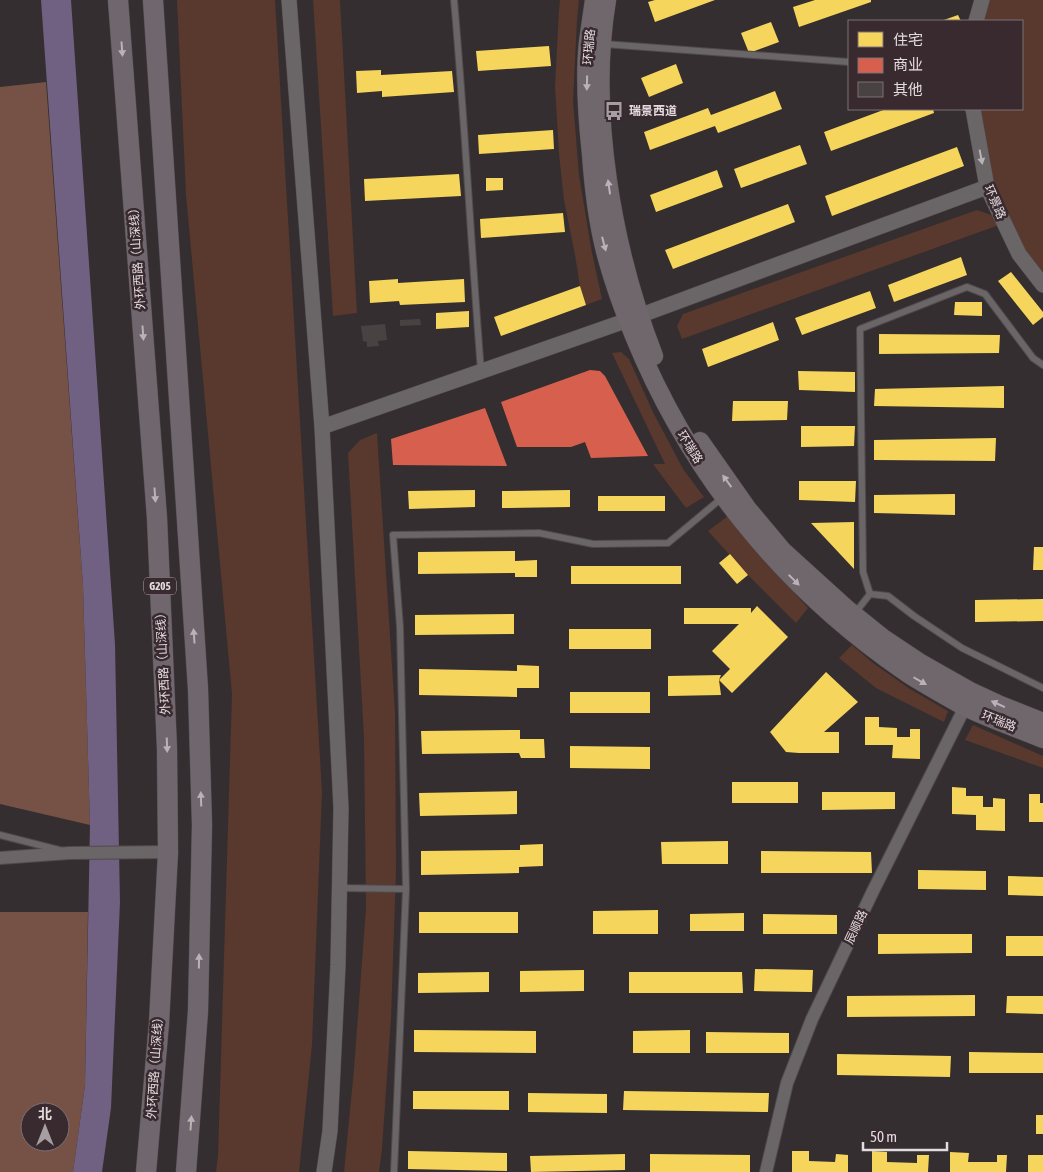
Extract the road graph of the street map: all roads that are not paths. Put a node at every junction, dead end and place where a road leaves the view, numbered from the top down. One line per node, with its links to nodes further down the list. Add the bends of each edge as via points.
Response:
1 (118, 0): 26 (highway, 外环西路（山深线） / G205, one-way to 26, via 157,518)
2 (153, 0): 32 (highway, G205, one-way to 2, via 198,1011 202,815 198,689)
3 (289, 0): 17 (street)
4 (454, 0): 16 (lane)
5 (594, 0): 9 (main road, 环瑞路)
6 (607, 0): 9 (main road, 环瑞路)
7 (982, 0): 8 (street)
8 (976, 20)
9 (595, 43): 10 (lane); 14 (main road, 环瑞路, via 586,111 594,188 602,239 614,281)
10 (848, 62)
11 (973, 110): 12 (street, 环景路, one-way to 12)
12 (987, 187): 13 (street, 环景路, via 1019,254); 14 (street)
13 (1043, 285)
14 (634, 318): 16 (street); 18 (main road, 环瑞路, via 647,367 670,414); 20 (main road, 环瑞路, one-way to 14, via 783,551 704,448)
15 (1043, 365): 19 (lane, via 1033,358 985,294 967,287 860,328 864,572)
16 (481, 371): 17 (street)
17 (322, 427): 29 (street, via 341,808)
18 (723, 498): 20 (main road, 环瑞路, one-way to 20, via 812,598); 30 (lane, via 668,543 593,544 539,533 393,535 400,627)
19 (870, 594): 20 (lane); 21 (lane, via 888,596 962,648)
20 (849, 620): 22 (main road, 环瑞路, via 905,672)
21 (1043, 688)
22 (969, 699): 23 (main road, 环瑞路, one-way to 22, via 998,704); 24 (main road, 环瑞路); 35 (street, 辰顺路, via 812,1019 787,1083)
23 (1043, 722)
24 (1043, 738)
25 (0, 835): 27 (lane)
26 (168, 852): 27 (street); 31 (highway, 外环西路（山深线） / G205, via 159,1023)
27 (69, 853): 28 (street)
28 (0, 858)
29 (340, 888): 30 (lane); 33 (street, via 330,1131)
30 (406, 889): 34 (lane)
31 (146, 1172)
32 (186, 1172)
33 (324, 1172)
34 (394, 1172)
35 (766, 1172)

